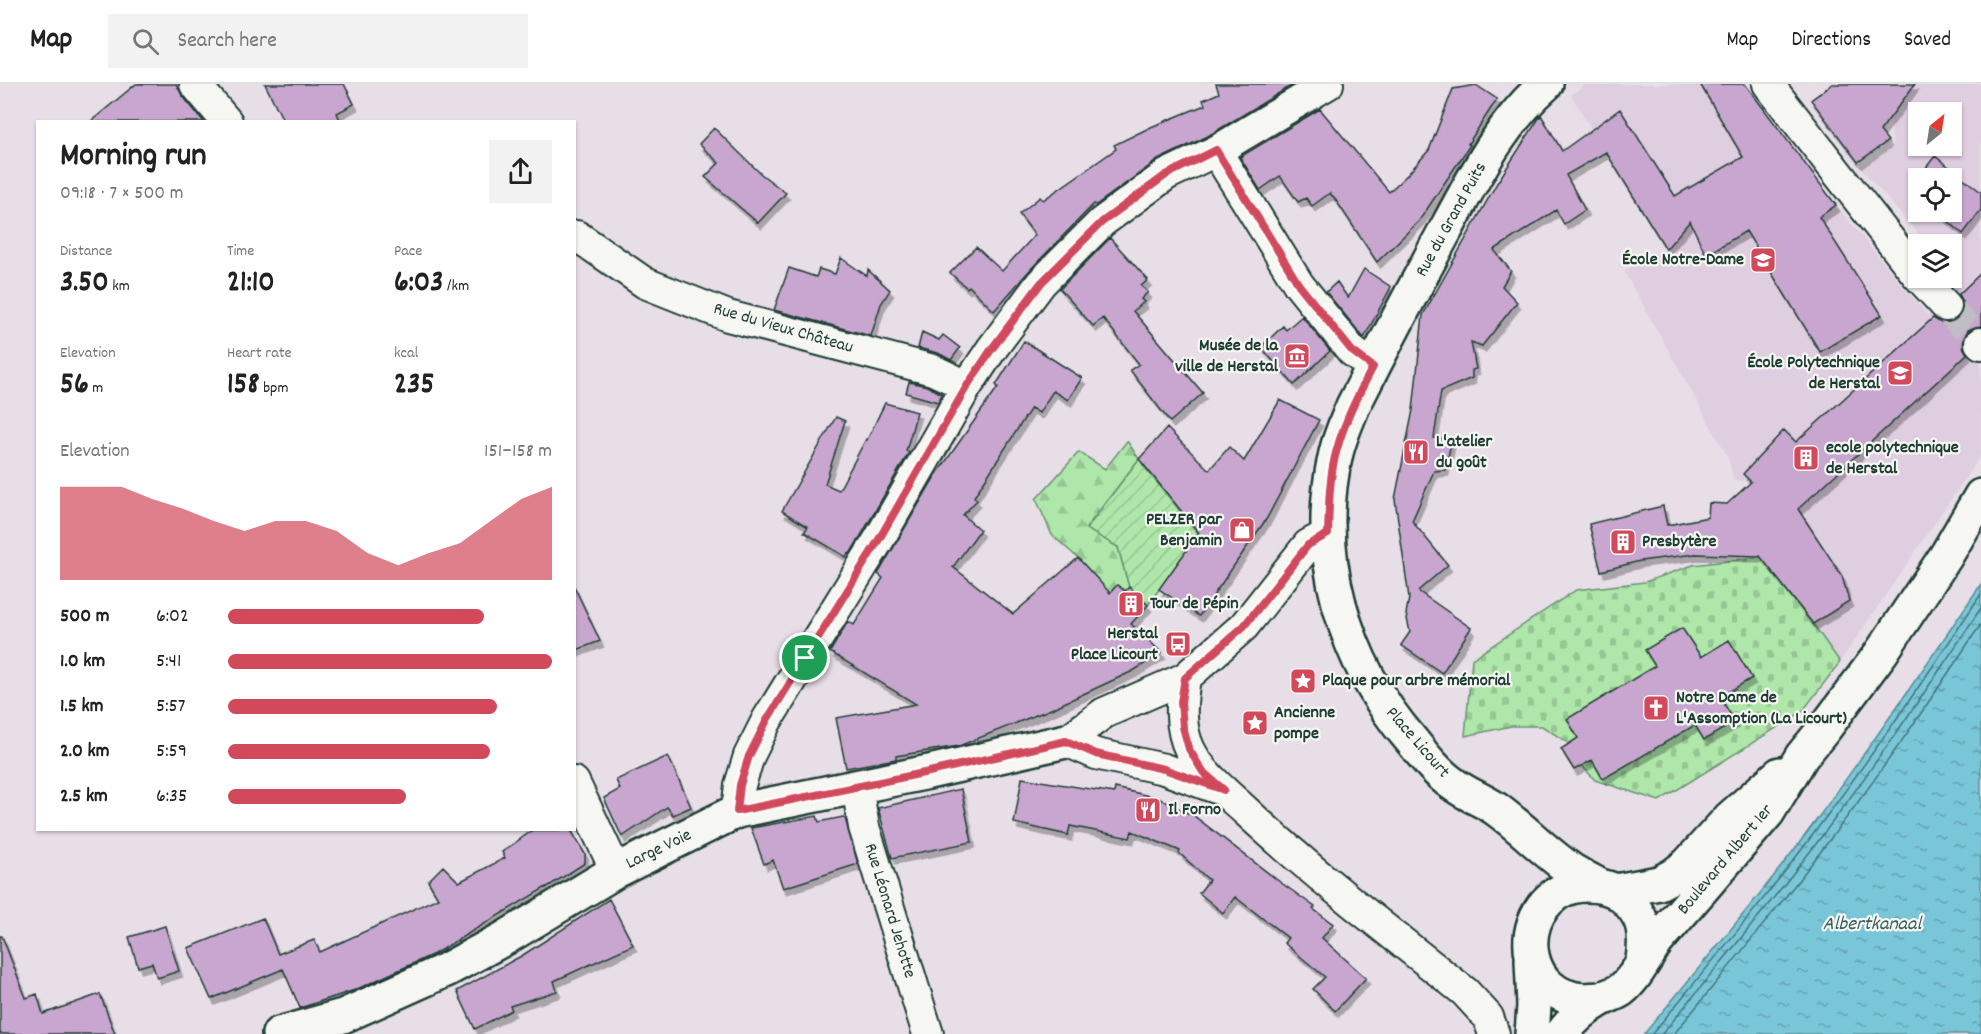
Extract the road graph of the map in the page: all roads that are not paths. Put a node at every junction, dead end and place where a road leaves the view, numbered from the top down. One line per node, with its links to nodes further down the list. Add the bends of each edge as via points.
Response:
1 (195, 84): 5 (street)
2 (1328, 84): 6 (street)
3 (1546, 84): 11 (street, Rue du Grand Puits, via 1517,114 1484,160)
4 (1768, 84): 8 (street)
5 (225, 120)
6 (1216, 150): 11 (street, via 1299,285 1352,351); 12 (street, via 1166,175 1102,222 1041,283)
7 (577, 236): 12 (street, Rue du Vieux Château, via 645,283 728,316 933,370)
8 (1908, 263)
9 (1929, 288): 10 (street)
10 (1946, 306)
11 (1373, 367): 15 (street, Place Licourt, via 1336,451)
12 (967, 386): 23 (street, via 878,541 767,720 749,756)
13 (1981, 496): 16 (street, Boulevard Albert 1er)
14 (1981, 515): 16 (street, Boulevard Albert 1er)
15 (1328, 534): 17 (street, via 1308,545 1244,626); 25 (street, Place Licourt, via 1332,573 1354,651 1399,727 1453,784 1496,809 1569,869)
16 (1947, 556): 19 (street, Boulevard Albert 1er, via 1851,694)
17 (1185, 678): 18 (street, via 1104,713); 22 (street, via 1181,702 1189,749 1203,772)
18 (1066, 741): 21 (street, Large Voie); 22 (street, via 1096,754 1164,769)
19 (1802, 756): 25 (street, Boulevard Albert 1er, via 1750,798 1674,875 1659,883); 27 (street, Boulevard Albert 1er, via 1768,812)
20 (576, 786): 24 (street)
21 (857, 787): 23 (street, Large Voie); 30 (street, Rue Léonard Jehotte, via 864,827)
22 (1224, 790): 31 (street, via 1286,848 1465,992 1488,1017)
23 (737, 811): 24 (street, Large Voie)
24 (616, 871): 29 (street, Large Voie, via 446,970 343,1016)
25 (1607, 888): 26 (street, Boulevard Albert 1er, via 1580,885 1547,900 1530,933); 27 (street, via 1631,904 1642,921 1646,940)
26 (1532, 960): 28 (street, via 1547,984 1562,994 1581,1000); 32 (street, Boulevard Albert 1er)
27 (1643, 960): 28 (street, Boulevard Albert 1er, via 1634,978)
28 (1601, 999): 33 (street, Boulevard Albert 1er)
29 (279, 1034)
30 (928, 1034)
31 (1494, 1034)
32 (1532, 1034)
33 (1562, 1034)

